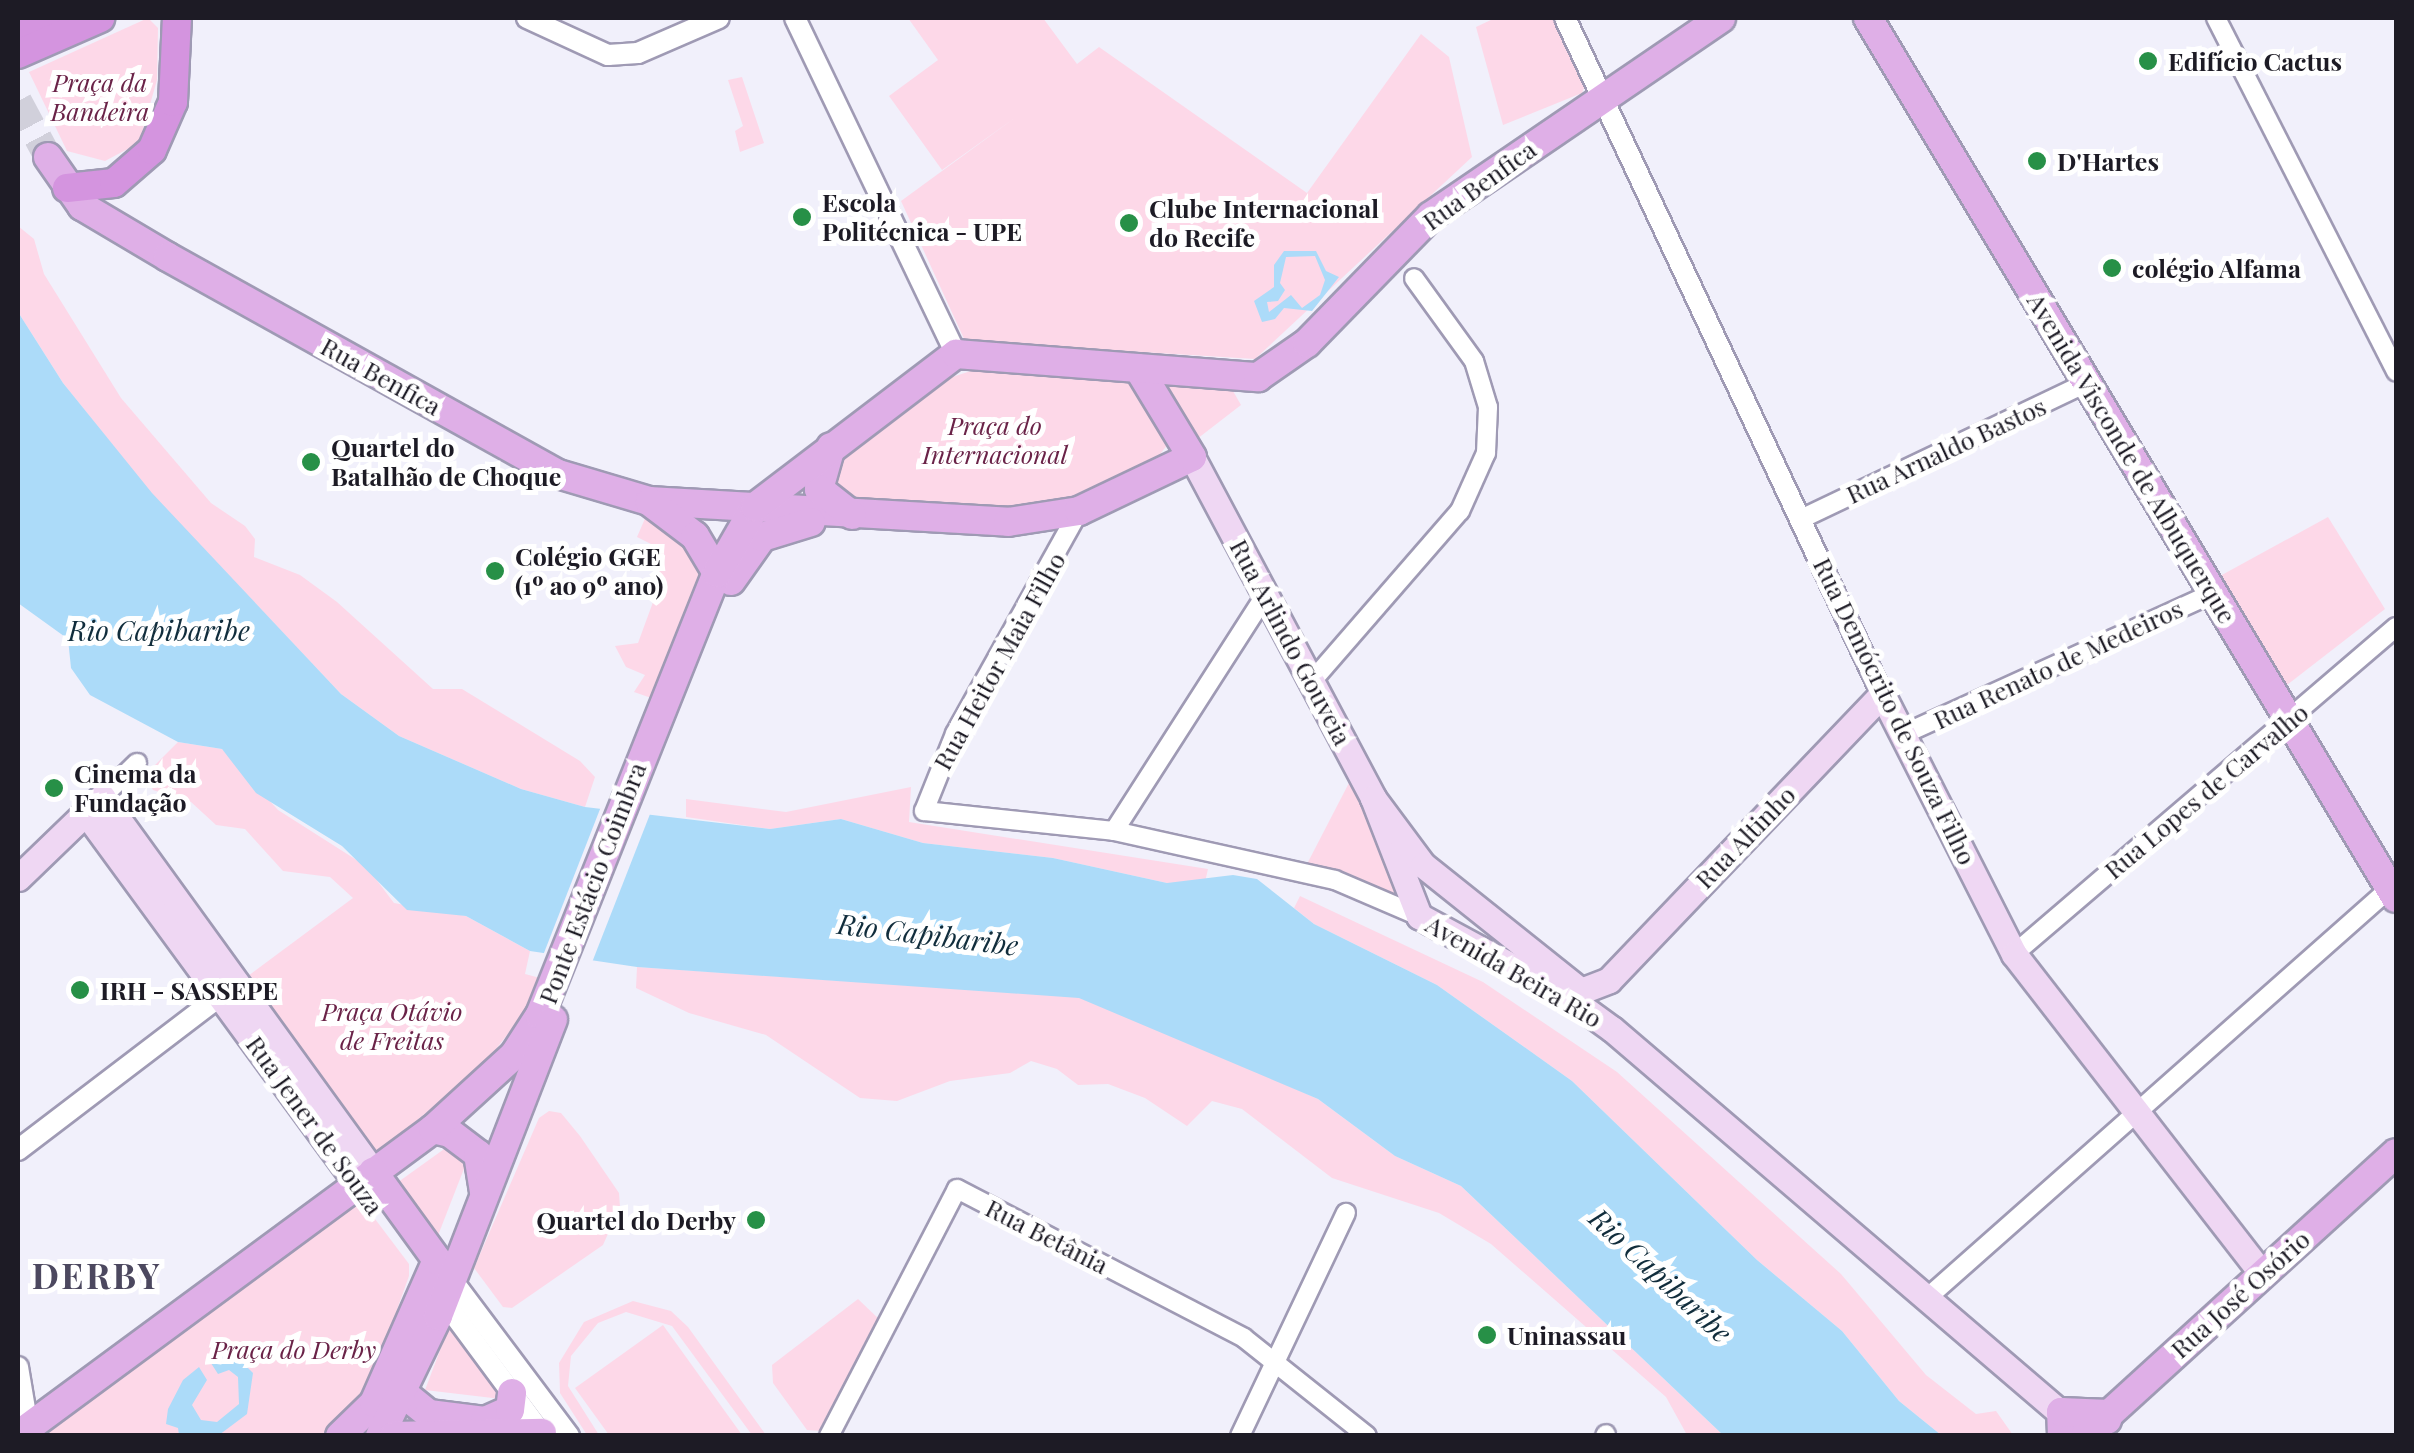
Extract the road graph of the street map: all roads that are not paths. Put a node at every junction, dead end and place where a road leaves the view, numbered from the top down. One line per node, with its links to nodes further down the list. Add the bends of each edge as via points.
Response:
1 (47, 18): 11 (highway)
2 (100, 18): 12 (highway)
3 (178, 18): 15 (highway, via 173,102 152,150 114,183)
4 (527, 18): 5 (street, via 608,55 638,53)
5 (718, 18)
6 (794, 18): 17 (street)
7 (1565, 18): 13 (street, Rua Demócrito de Souza Filho)
8 (1721, 18): 13 (main road, Rua Benfica)
9 (1868, 18): 20 (main road, Avenida Visconde de Albuquerque)
10 (2216, 18): 19 (street)
11 (18, 31)
12 (18, 54)
13 (1604, 102): 18 (main road, Rua Benfica, via 1431,216 1307,343 1258,377); 29 (street, Rua Demócrito de Souza Filho)
14 (48, 157): 15 (main road, Rua Benfica)
15 (66, 188): 25 (main road, Rua Benfica, via 82,206 156,250 558,474)
16 (1414, 278): 34 (street, via 1474,360 1488,406 1486,453 1460,511)
17 (956, 354): 18 (main road, Rua Benfica); 21 (main road)
18 (1138, 368): 22 (main road)
19 (2396, 372)
20 (2088, 382): 29 (street, Rua Arnaldo Bastos); 31 (main road, Avenida Visconde de Albuquerque)
21 (834, 442): 26 (main road); 28 (main road, via 819,490)
22 (1192, 457): 23 (main road, Rua Benfica); 24 (main road, Rua Arlindo Gouveia)
23 (1164, 472): 24 (main road, via 1194,476); 27 (main road, Rua Benfica)
24 (1207, 486): 32 (main road, Rua Arlindo Gouveia)
25 (649, 501): 26 (main road, Rua Benfica); 30 (main road, via 695,536)
26 (754, 507): 28 (main road, Rua Benfica); 30 (main road)
27 (1080, 511): 28 (main road, Rua Benfica, via 1008,522); 42 (street, Rua Heitor Maia Filho, via 955,734)
28 (857, 518): 38 (main road, via 781,526 745,554)
29 (1803, 518): 35 (street, Rua Demócrito de Souza Filho)
30 (718, 573): 38 (main road)
31 (2212, 593): 36 (main road, Avenida Visconde de Albuquerque); 37 (street, Rua Renato de Medeiros)
32 (1266, 594): 34 (main road, Rua Arlindo Gouveia); 43 (street)
33 (2396, 627): 36 (street, Rua Lopes de Carvalho)
34 (1312, 682): 40 (main road, Rua Arlindo Gouveia)
35 (1882, 694): 37 (main road, Rua Demócrito de Souza Filho); 48 (main road, Rua Altinho)
36 (2288, 722): 45 (main road, Avenida Visconde de Albuquerque); 47 (street, Rua Lopes de Carvalho)
37 (1904, 734): 47 (main road, Rua Demócrito de Souza Filho)
38 (650, 754): 50 (main road, Ponte Estácio Coimbra)
39 (137, 763): 41 (street)
40 (1373, 798): 46 (main road, Rua Arlindo Gouveia); 48 (main road, Rua Arlindo Gouveia, via 1424,866 1573,988)
41 (94, 805): 44 (main road); 49 (main road, Rua Jener de Souza); 56 (main road, Rua Jener de Souza)
42 (924, 811): 43 (street, Avenida Beira Rio)
43 (1114, 831): 46 (street, Avenida Beira Rio, via 1336,880)
44 (18, 878)
45 (2394, 890): 52 (street)
46 (1419, 916): 51 (main road, Avenida Beira Rio, via 1565,995)
47 (2014, 954): 52 (main road, Rua Demócrito de Souza Filho)
48 (1609, 980): 51 (main road, via 1603,1004)
49 (220, 996): 54 (street); 56 (main road, Rua Jener de Souza)
50 (547, 1017): 53 (main road, via 501,1070); 57 (main road)
51 (1612, 1029): 61 (main road, Avenida Beira Rio)
52 (2137, 1118): 59 (main road, Rua Demócrito de Souza Filho); 61 (street)
53 (433, 1129): 56 (main road); 57 (main road, via 478,1154)
54 (18, 1150)
55 (2396, 1153): 59 (main road, Rua José Osório)
56 (365, 1178): 60 (main road, Rua Jener de Souza); 68 (main road)
57 (484, 1196): 60 (main road)
58 (1346, 1212): 62 (street)
59 (2262, 1274): 67 (main road, Rua José Osório)
60 (440, 1280): 64 (street, Rua Jener de Souza); 65 (main road); 69 (street, Rua Jener de Souza); 71 (main road, via 374,1402)
61 (1927, 1298): 66 (main road, Avenida Beira Rio)
62 (1276, 1358): 74 (street, Rua Betânia, via 956,1190); 75 (street); 76 (street, Rua Betânia)
63 (18, 1367): 68 (street)
64 (512, 1393): 65 (main road, via 510,1410 485,1421 429,1414); 69 (street, Rua Jener de Souza)
65 (404, 1394): 72 (main road)
66 (2061, 1424): 67 (main road); 70 (main road, Avenida Beira Rio)
67 (2106, 1425): 70 (main road, Rua José Osório)
68 (23, 1431)
69 (552, 1435): 73 (main road)
70 (2086, 1435)
71 (340, 1436)
72 (380, 1436)
73 (394, 1436)
74 (829, 1436)
75 (1240, 1436)
76 (1367, 1436)

